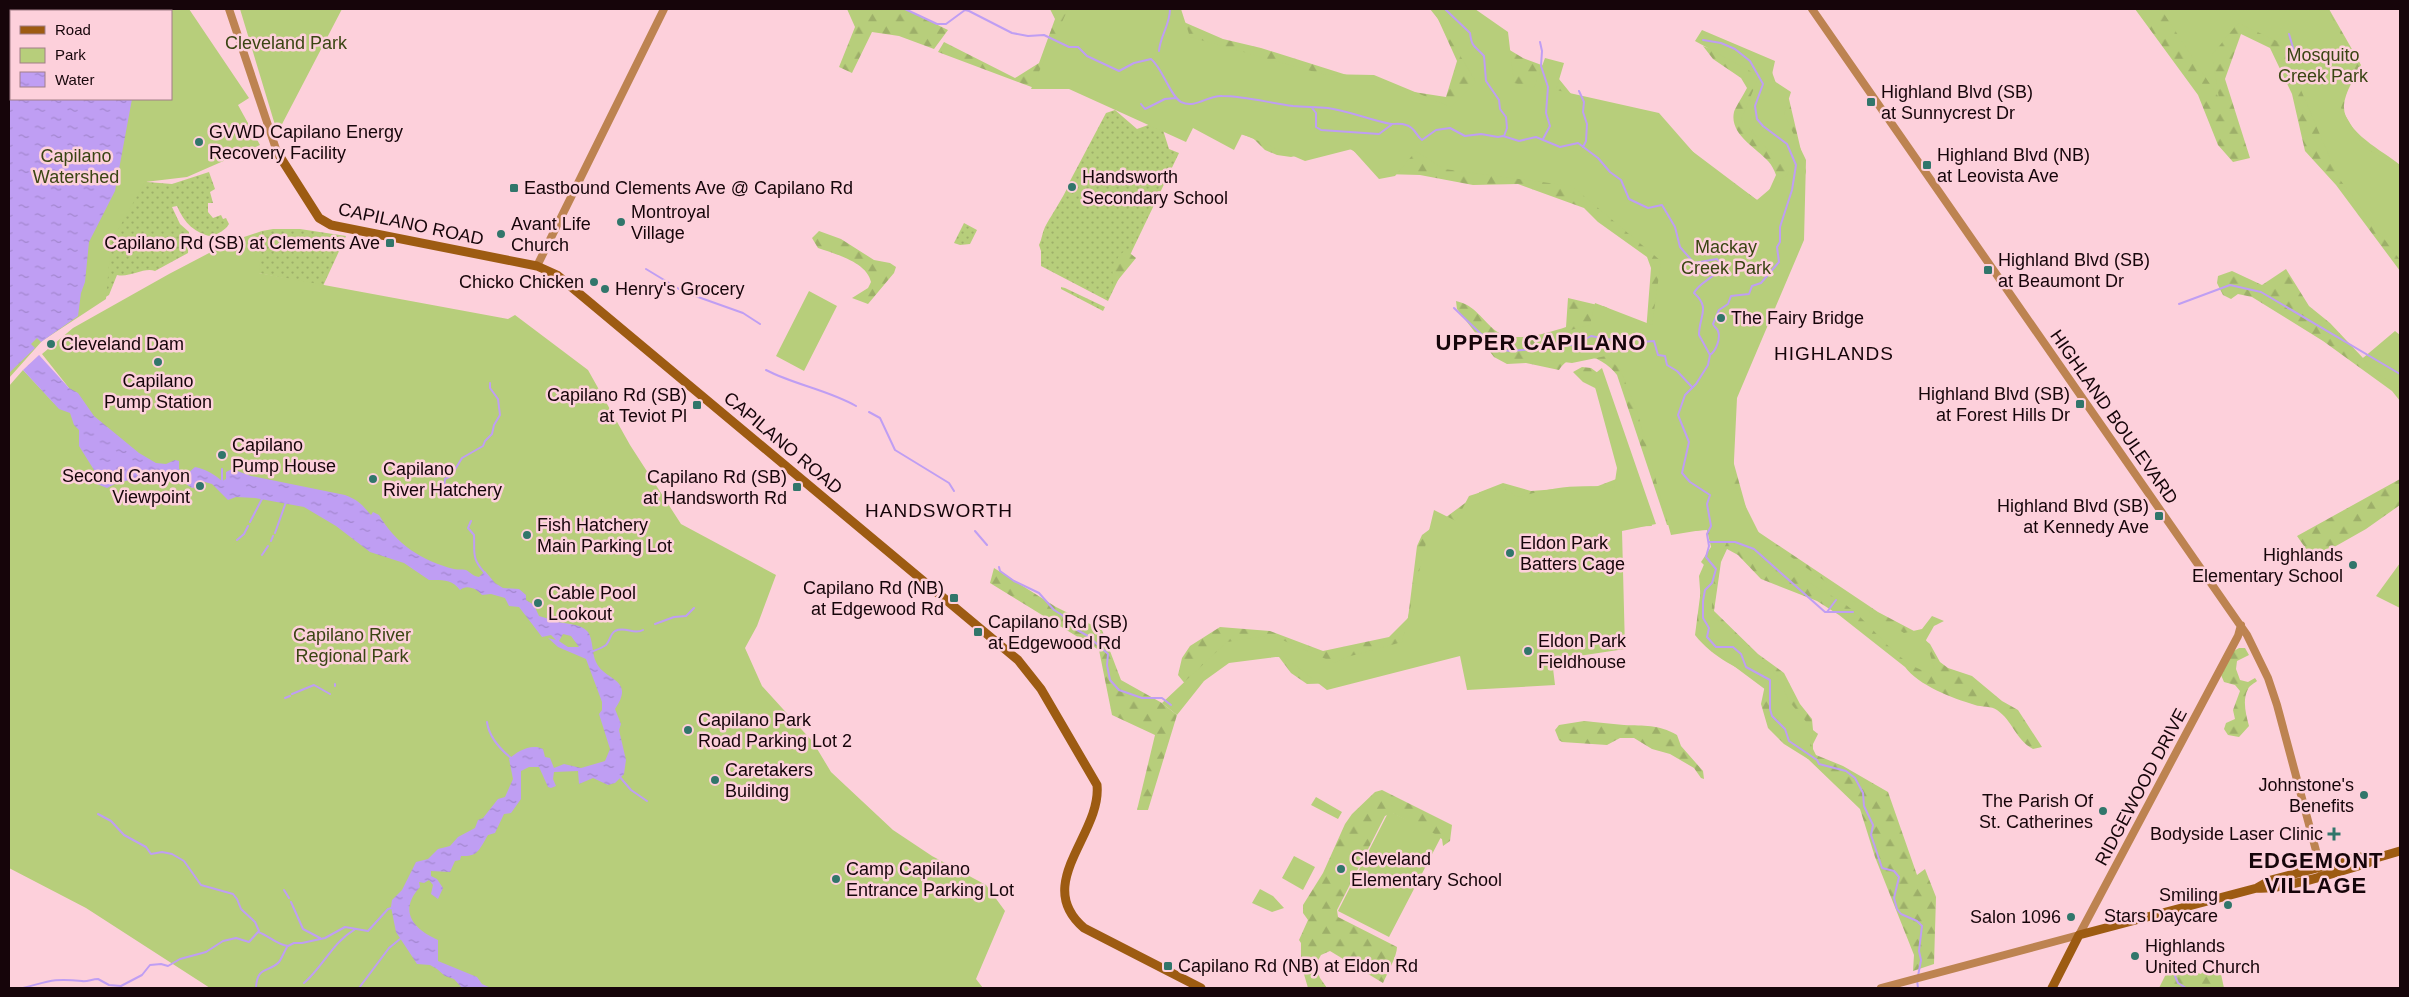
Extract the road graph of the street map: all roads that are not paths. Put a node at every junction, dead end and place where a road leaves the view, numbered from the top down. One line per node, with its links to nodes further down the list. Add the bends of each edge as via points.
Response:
1 (229, 9): 4 (street)
2 (664, 9): 5 (street)
3 (1812, 9): 6 (street, HIGHLAND BOULEVARD)
4 (277, 152): 5 (main road, CAPILANO ROAD, via 319,218 331,225)
5 (537, 266): 10 (main road, CAPILANO ROAD, via 557,275 920,577 1031,674 1097,785 1094,810 1064,885 1068,908 1084,928)
6 (2241, 625): 8 (street, HIGHLAND BOULEVARD, via 2268,678); 9 (street, RIDGEWOOD DRIVE)
7 (2400, 851): 8 (main road, via 2368,863)
8 (2321, 871): 9 (main road, via 2275,887 2256,888)
9 (2079, 935): 11 (street); 12 (main road, RIDGEWOOD DRIVE)
10 (1201, 988)
11 (1882, 988)
12 (2052, 988)

